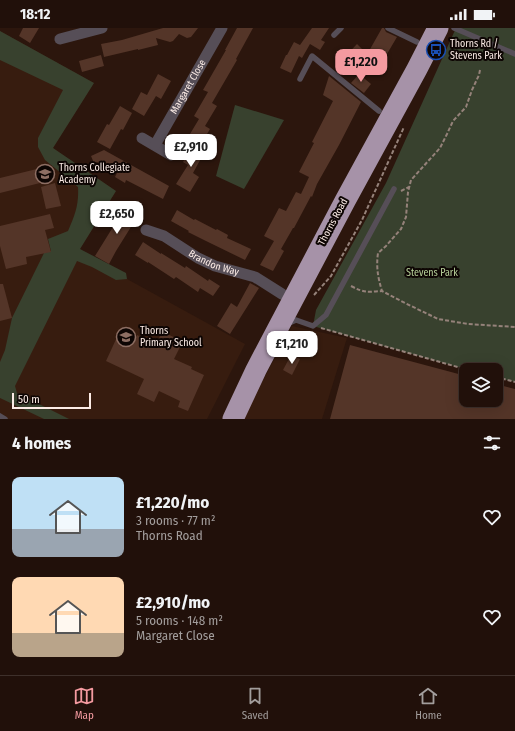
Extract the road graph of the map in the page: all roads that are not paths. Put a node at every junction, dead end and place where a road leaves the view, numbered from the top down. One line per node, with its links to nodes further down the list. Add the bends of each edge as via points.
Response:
1 (102, 28): 9 (street)
2 (222, 28): 14 (street, Margaret Close)
3 (340, 28): 7 (lane)
4 (388, 28): 8 (lane)
5 (438, 28): 19 (highway, Thorns Road)
6 (454, 28): 10 (lane)
7 (334, 35)
8 (420, 35): 12 (highway, Thorns Road)
9 (60, 39)
10 (515, 54)
11 (300, 79): 12 (lane, via 312,56)
12 (379, 111): 18 (highway, Thorns Road)
13 (142, 138): 14 (street)
14 (155, 145): 15 (street)
15 (171, 155)
16 (394, 189): 19 (lane, via 326,315 313,326 296,320)
17 (146, 230): 18 (street, Brandon Way, via 164,236 215,266 255,277)
18 (282, 294): 22 (highway, Thorns Road)
19 (278, 328): 23 (highway, Thorns Road)
20 (0, 416): 21 (lane)
21 (5, 419)
22 (220, 419)
23 (233, 419)

